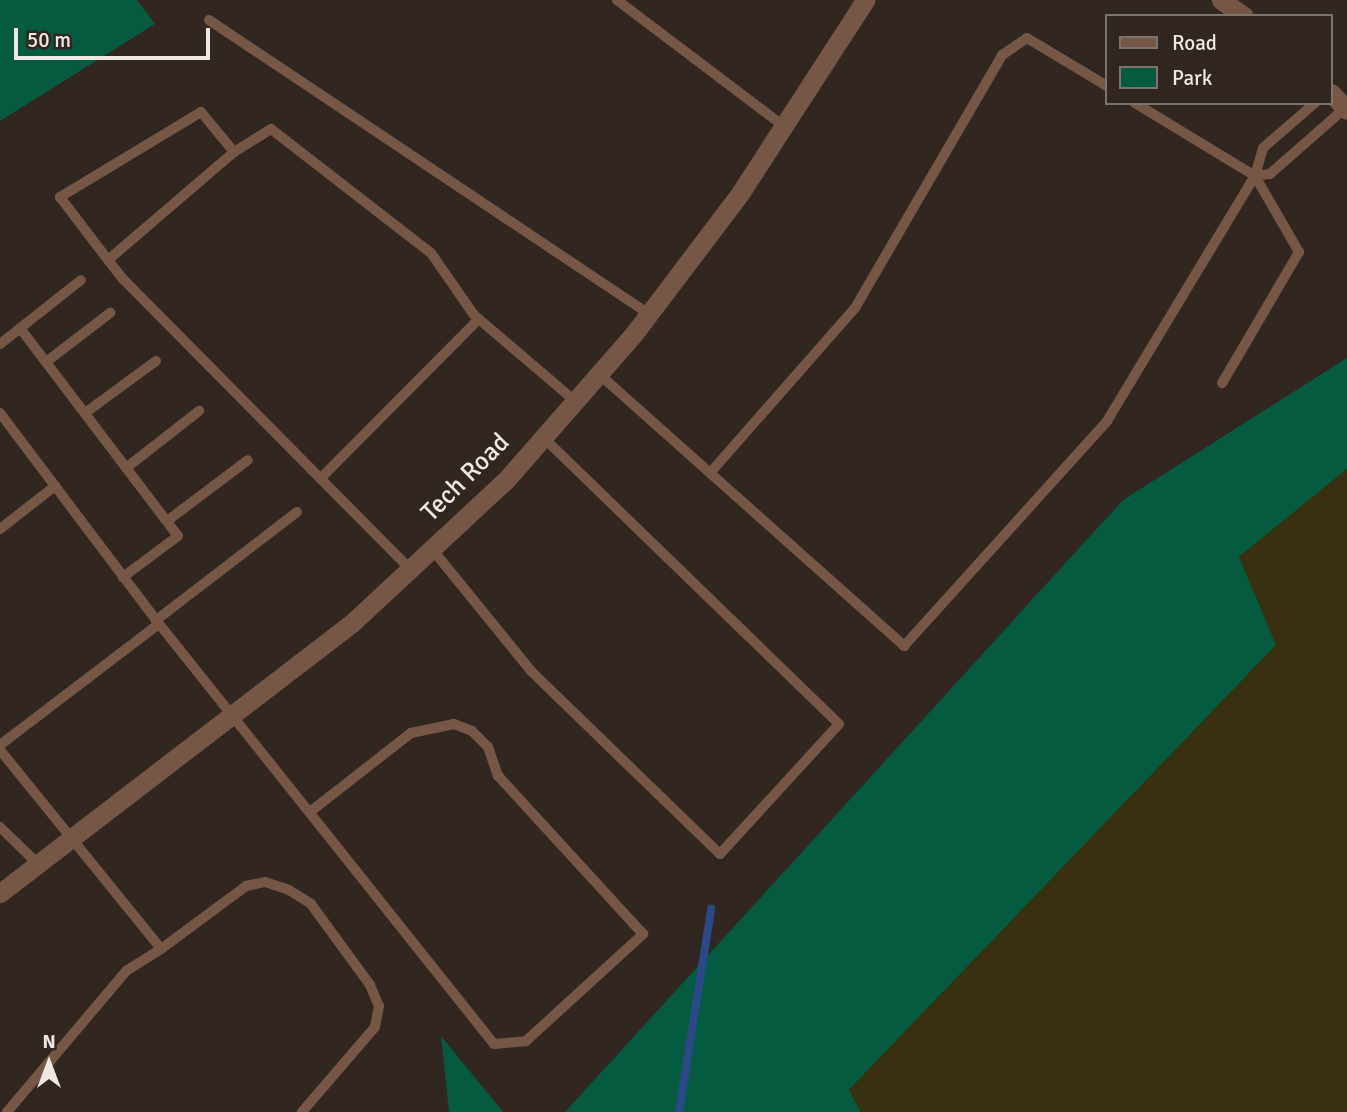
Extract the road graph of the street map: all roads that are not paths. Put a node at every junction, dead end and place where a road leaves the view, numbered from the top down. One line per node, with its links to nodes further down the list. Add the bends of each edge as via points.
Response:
1 (617, 0): 10 (lane)
2 (865, 0): 10 (street, Tech Road)
3 (1221, 0): 4 (street)
4 (1241, 14)
5 (209, 20): 16 (lane)
6 (1106, 85): 31 (lane, via 1027,38 1002,55 855,308)
7 (1341, 104): 12 (lane, via 1270,174)
8 (1138, 105): 12 (lane)
9 (1313, 105): 12 (lane, via 1263,148)
10 (785, 127): 16 (street, Tech Road)
11 (234, 152): 13 (lane); 13 (lane, via 201,112 60,197); 17 (lane, via 271,129 431,253)
12 (1255, 176): 23 (lane, via 1299,252); 31 (lane, via 1107,421 904,646)
13 (108, 260): 32 (lane)
14 (81, 280): 18 (lane)
15 (110, 313): 21 (lane)
16 (649, 314): 22 (street, Tech Road)
17 (479, 319): 24 (lane); 32 (lane)
18 (20, 328): 19 (lane); 21 (lane)
19 (0, 344)
20 (156, 361): 27 (lane)
21 (46, 362): 27 (lane)
22 (599, 374): 24 (street, Tech Road); 31 (lane)
23 (1222, 383)
24 (575, 401): 28 (street, Tech Road)
25 (199, 411): 30 (lane)
26 (0, 413): 33 (lane)
27 (85, 413): 30 (lane)
28 (543, 437): 37 (street, Tech Road, via 506,480); 37 (lane, via 839,724 720,854 531,671)
29 (248, 460): 35 (lane)
30 (127, 468): 35 (lane)
31 (710, 473)
32 (321, 478): 38 (lane)
33 (55, 486): 36 (lane); 39 (lane)
34 (298, 512): 40 (lane)
35 (167, 521): 39 (lane, via 178,537)
36 (0, 529)
37 (432, 549): 38 (street, Tech Road)
38 (410, 569): 41 (street, Tech Road, via 353,622)
39 (123, 576): 40 (lane)
40 (157, 622): 41 (lane); 42 (lane)
41 (232, 715): 44 (lane); 46 (street, Tech Road)
42 (0, 745)
43 (0, 750): 46 (lane)
44 (310, 812): 44 (lane, via 494,1044 526,1041 643,934 498,776 488,747 472,731 454,724 411,733)
45 (0, 827): 47 (lane)
46 (72, 838): 47 (street, Tech Road); 49 (lane)
47 (38, 864): 48 (street, Tech Road)
48 (0, 893)
49 (161, 949): 50 (lane, via 127,971); 51 (lane, via 246,886 265,882 311,904 380,1006 375,1027)
50 (7, 1112)
51 (302, 1112)

